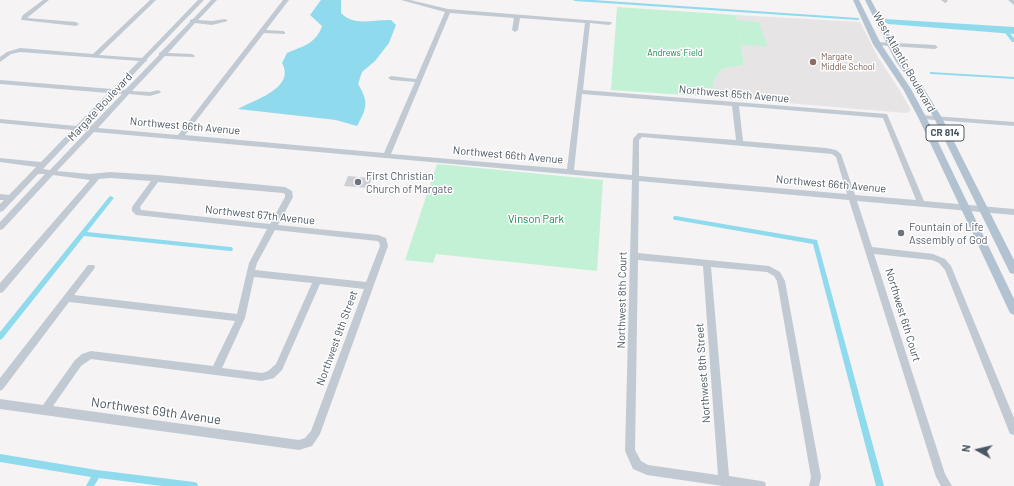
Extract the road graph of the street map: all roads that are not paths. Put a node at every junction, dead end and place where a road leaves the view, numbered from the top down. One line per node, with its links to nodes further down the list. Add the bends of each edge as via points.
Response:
1 (46, 0): 18 (street, via 24,19)
2 (153, 0): 27 (street)
3 (201, 0): 13 (street, Margate Boulevard)
4 (214, 0): 16 (street, Margate Boulevard)
5 (286, 0): 20 (street)
6 (404, 0): 11 (street)
7 (856, 0): 22 (main road, West Atlantic Boulevard / CR 814)
8 (868, 0): 23 (main road, West Atlantic Boulevard / CR 814)
9 (1011, 0): 10 (street)
10 (1014, 3)
11 (448, 11): 12 (street); 32 (street)
12 (517, 17): 15 (street); 19 (street)
13 (182, 21): 16 (street); 25 (street, Margate Boulevard)
14 (225, 21): 16 (street)
15 (588, 21): 17 (street); 37 (street)
16 (194, 22): 26 (street, Margate Boulevard)
17 (609, 23)
18 (76, 24)
19 (516, 30)
20 (262, 31): 21 (street); 45 (street)
21 (283, 33)
22 (877, 44): 23 (street); 39 (main road, West Atlantic Boulevard / CR 814)
23 (890, 45): 24 (street); 40 (main road, West Atlantic Boulevard / CR 814)
24 (935, 48)
25 (151, 54): 26 (street); 30 (street, Margate Boulevard)
26 (163, 54): 28 (street); 35 (street, Margate Boulevard)
27 (94, 56): 29 (street, via 20,50); 30 (street)
28 (192, 56)
29 (0, 60)
30 (144, 60): 34 (street, Margate Boulevard)
31 (391, 78): 32 (street)
32 (419, 81): 47 (street)
33 (0, 82): 34 (street)
34 (114, 91): 35 (street); 43 (street, Margate Boulevard)
35 (127, 92): 36 (street); 44 (street, Margate Boulevard)
36 (158, 92)
37 (581, 92): 38 (street, Northwest 65th Avenue); 51 (street)
38 (735, 104): 46 (street); 58 (street, Northwest 65th Avenue, via 885,116)
39 (922, 117): 40 (street); 59 (main road, West Atlantic Boulevard / CR 814)
40 (938, 118): 42 (street); 61 (main road, West Atlantic Boulevard / CR 814)
41 (0, 121): 43 (street, Northwest 66th Avenue)
42 (1014, 124)
43 (79, 128): 44 (street, Northwest 66th Avenue); 49 (street, Margate Boulevard)
44 (92, 129): 45 (street, Northwest 66th Avenue); 50 (street, Margate Boulevard)
45 (180, 137): 47 (street, Northwest 66th Avenue)
46 (740, 142): 54 (street, Northwest 8th Court, via 640,135 636,139); 56 (street, Northwest 6th Court, via 834,152 839,156)
47 (387, 155): 51 (street, Northwest 66th Avenue)
48 (0, 160): 49 (street)
49 (40, 168): 50 (street); 57 (street, Margate Boulevard)
50 (54, 171): 52 (street); 63 (street, Margate Boulevard)
51 (570, 172): 54 (street, Northwest 66th Avenue)
52 (97, 176): 53 (street); 74 (street)
53 (157, 178): 64 (street, via 285,190 289,197); 64 (street, Northwest 67th Avenue, via 136,207 139,213)
54 (635, 178): 56 (street, Northwest 66th Avenue); 67 (street, Northwest 8th Court)
55 (0, 197): 57 (street)
56 (853, 197): 58 (street, Northwest 66th Avenue); 66 (street, Northwest 6th Court)
57 (11, 198): 60 (street, Margate Boulevard)
58 (921, 203): 59 (street, Northwest 66th Avenue)
59 (965, 207): 61 (street, Northwest 66th Avenue); 76 (main road, West Atlantic Boulevard / CR 814)
60 (0, 209)
61 (983, 209): 62 (street, Northwest 66th Avenue); 70 (main road, West Atlantic Boulevard / CR 814)
62 (1014, 212)
63 (0, 227)
64 (272, 228): 65 (street, Northwest 67th Avenue); 71 (street)
65 (383, 240): 73 (street, Northwest 9th Street, via 384,246)
66 (870, 250): 82 (street, via 933,257 942,261 948,268); 87 (street, Northwest 6th Court, via 941,477)
67 (634, 256): 68 (street); 84 (street, Northwest 8th Court, via 630,451 637,466 647,470)
68 (707, 263): 84 (street, Northwest 8th Street); 86 (street, via 768,269 777,274 782,281 816,477)
69 (91, 267): 75 (street)
70 (1014, 270)
71 (250, 273): 72 (street); 77 (street)
72 (317, 281): 73 (street); 78 (street, via 279,367 271,375 262,377)
73 (369, 286): 83 (street, Northwest 9th Street, via 315,434)
74 (0, 289)
75 (67, 298): 77 (street); 79 (street)
76 (1014, 310)
77 (241, 318): 78 (street)
78 (216, 371): 81 (street, via 91,355 78,363)
79 (0, 386)
80 (0, 404): 81 (street, Northwest 69th Avenue)
81 (45, 410): 83 (street, Northwest 69th Avenue, via 299,445)
82 (1014, 430)
83 (308, 442)
84 (724, 481): 85 (street)
85 (761, 486)
86 (814, 486)
87 (947, 486)

